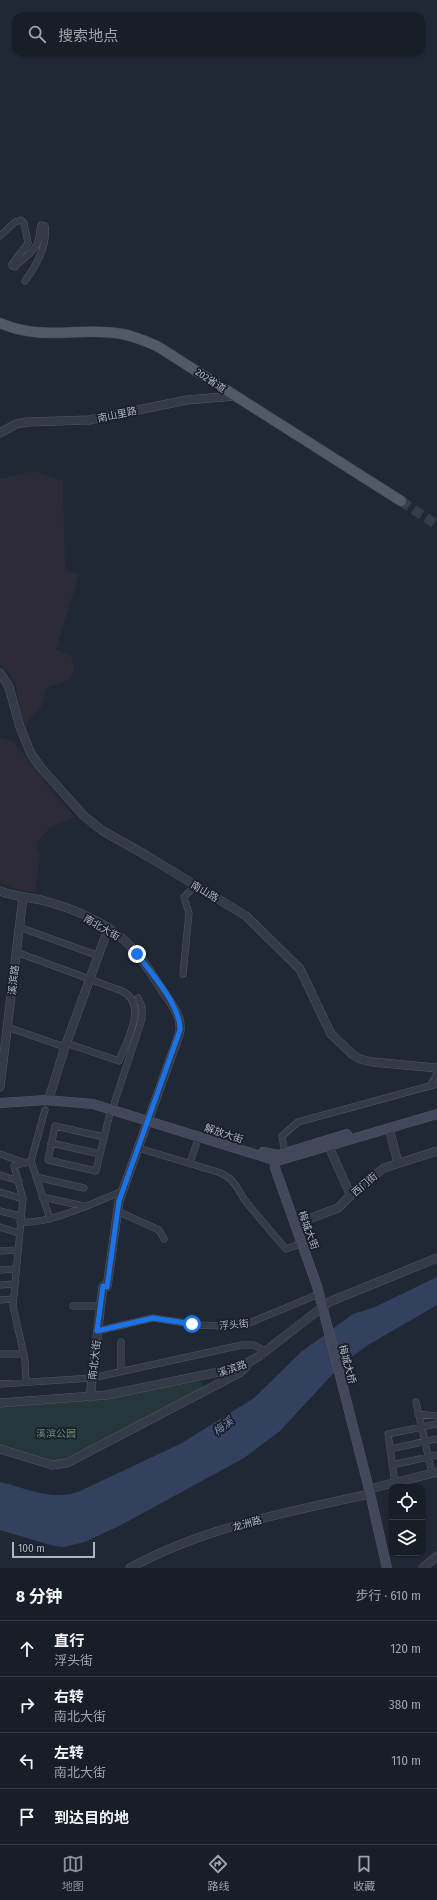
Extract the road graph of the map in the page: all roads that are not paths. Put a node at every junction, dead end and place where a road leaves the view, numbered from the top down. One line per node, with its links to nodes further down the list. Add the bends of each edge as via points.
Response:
1 (0, 236): 2 (street, via 15,222 21,220 24,223 28,243 12,264 15,267 34,250 39,240 40,227 45,226 45,240)
2 (25, 281)
3 (0, 323): 4 (main road, 202省道, via 41,334 107,333 136,338 170,353)
4 (235, 396): 5 (street, 南山里路, via 187,400 81,421 27,422); 6 (main road, 202省道)
5 (0, 432)
6 (401, 501)
7 (0, 673): 8 (street, 南山路, via 9,687 20,727 31,754 77,810 103,831)
8 (196, 885): 15 (street, via 184,897 188,913); 20 (street, 南山路, via 244,914 297,965 331,1034 350,1052 360,1059 372,1062)
9 (0, 891): 10 (street, 南北大街)
10 (23, 897): 11 (street, 溪滨路); 12 (street, 南北大街, via 64,908)
11 (19, 926): 13 (street, 溪滨路); 14 (street)
12 (108, 929): 14 (street); 31 (street, 南北大街, via 125,940 137,954 180,1020 180,1030)
13 (16, 952): 16 (street); 18 (street, 溪滨路)
14 (99, 956): 16 (street)
15 (183, 974)
16 (90, 979): 19 (street); 19 (street, via 129,996 135,1009 134,1022 119,1061)
17 (138, 998): 27 (street, via 142,1007 142,1019)
18 (7, 1027): 19 (street); 23 (street, 溪滨路)
19 (66, 1045): 24 (street)
20 (437, 1068)
21 (437, 1074): 22 (street)
22 (434, 1085): 38 (street, via 298,1122 282,1136)
23 (0, 1087)
24 (50, 1095): 25 (main road, 解放大街); 27 (main road, 解放大街, via 78,1096)
25 (0, 1099)
26 (0, 1103): 27 (main road, 解放大街, via 36,1100)
27 (112, 1106): 31 (main road, 解放大街); 34 (street)
28 (437, 1108): 42 (main road)
29 (45, 1110): 43 (street)
30 (437, 1114): 32 (main road, 解放大街)
31 (149, 1118): 33 (main road, 解放大街); 37 (street, 南北大街); 42 (main road, 解放大街)
32 (389, 1128): 36 (main road, 解放大街); 44 (street)
33 (199, 1136): 42 (main road, 解放大街); 45 (street)
34 (104, 1137): 35 (street, via 55,1126); 41 (street)
35 (52, 1143): 41 (street); 41 (street, via 48,1160 96,1171)
36 (329, 1147): 42 (main road, 解放大街, via 281,1160); 53 (street)
37 (138, 1148): 45 (street); 50 (street, 南北大街)
38 (284, 1148)
39 (437, 1151): 44 (street, 西门街)
40 (0, 1154): 43 (street)
41 (100, 1154)
42 (274, 1158): 60 (main road, 梅城大街)
43 (28, 1162): 47 (street); 48 (street, via 14,1166)
44 (398, 1163): 53 (street, 西门街, via 379,1172)
45 (190, 1164): 64 (street, via 228,1177 286,1249)
46 (0, 1175): 48 (street)
47 (36, 1177): 49 (street); 52 (street)
48 (19, 1181): 54 (street)
49 (84, 1188)
50 (123, 1191): 55 (street); 56 (street, 南北大街)
51 (0, 1192): 54 (street)
52 (42, 1196): 55 (street); 59 (street)
53 (351, 1196): 60 (street, 西门街, via 338,1208)
54 (23, 1199): 58 (street)
55 (84, 1206): 59 (street)
56 (117, 1210): 63 (street, via 159,1230); 76 (street, 南北大街, via 107,1287 103,1286)
57 (0, 1211): 58 (street)
58 (20, 1219): 59 (street, via 32,1222); 62 (street)
59 (50, 1219)
60 (295, 1224): 64 (main road, 梅城大街)
61 (0, 1227): 62 (street)
62 (19, 1233): 65 (street)
63 (164, 1239)
64 (302, 1243): 72 (main road, 梅城大街)
65 (17, 1250): 66 (street); 68 (street)
66 (0, 1251)
67 (437, 1258): 77 (street, 溪滨路)
68 (15, 1269): 69 (street); 70 (street)
69 (0, 1270)
70 (14, 1284): 71 (street); 73 (street)
71 (0, 1285)
72 (319, 1294): 77 (main road, 梅城大街); 78 (street, 浮头街, via 249,1324 198,1325 153,1318)
73 (13, 1299): 74 (street); 82 (street, via 15,1320)
74 (0, 1300)
75 (73, 1306): 76 (street)
76 (101, 1306): 78 (street, 南北大街)
77 (323, 1310): 80 (street, 溪滨路); 104 (main road, 梅城大桥)
78 (97, 1331): 85 (street, 南北大街)
79 (121, 1342): 84 (street)
80 (265, 1351): 83 (street, 溪滨路); 84 (street, via 254,1345 242,1345)
81 (0, 1354): 82 (street)
82 (24, 1354): 86 (street)
83 (258, 1357): 88 (street, 溪滨路, via 223,1372); 97 (street, via 239,1373 67,1463 52,1465)
84 (121, 1371): 85 (street)
85 (92, 1378): 86 (street); 88 (street, 南北大街)
86 (26, 1382): 87 (street)
87 (0, 1384)
88 (90, 1397): 90 (street, 溪滨路)
89 (416, 1402): 91 (street)
90 (0, 1403)
91 (418, 1414): 92 (street); 94 (street)
92 (437, 1416)
93 (437, 1424): 94 (street)
94 (421, 1427): 96 (street); 98 (street, via 388,1434)
95 (437, 1439): 96 (street)
96 (425, 1442): 98 (street); 100 (street)
97 (0, 1448)
98 (390, 1449): 101 (street)
99 (437, 1455): 100 (street)
100 (428, 1457): 101 (street); 102 (street)
101 (392, 1465): 103 (street)
102 (435, 1473): 103 (street, 龙洲路)
103 (395, 1483): 104 (street, 龙洲路)
104 (370, 1492): 106 (street, 龙洲路, via 195,1538 168,1548); 107 (main road)
105 (437, 1556): 108 (street)
106 (130, 1568)
107 (387, 1568)
108 (423, 1568)

